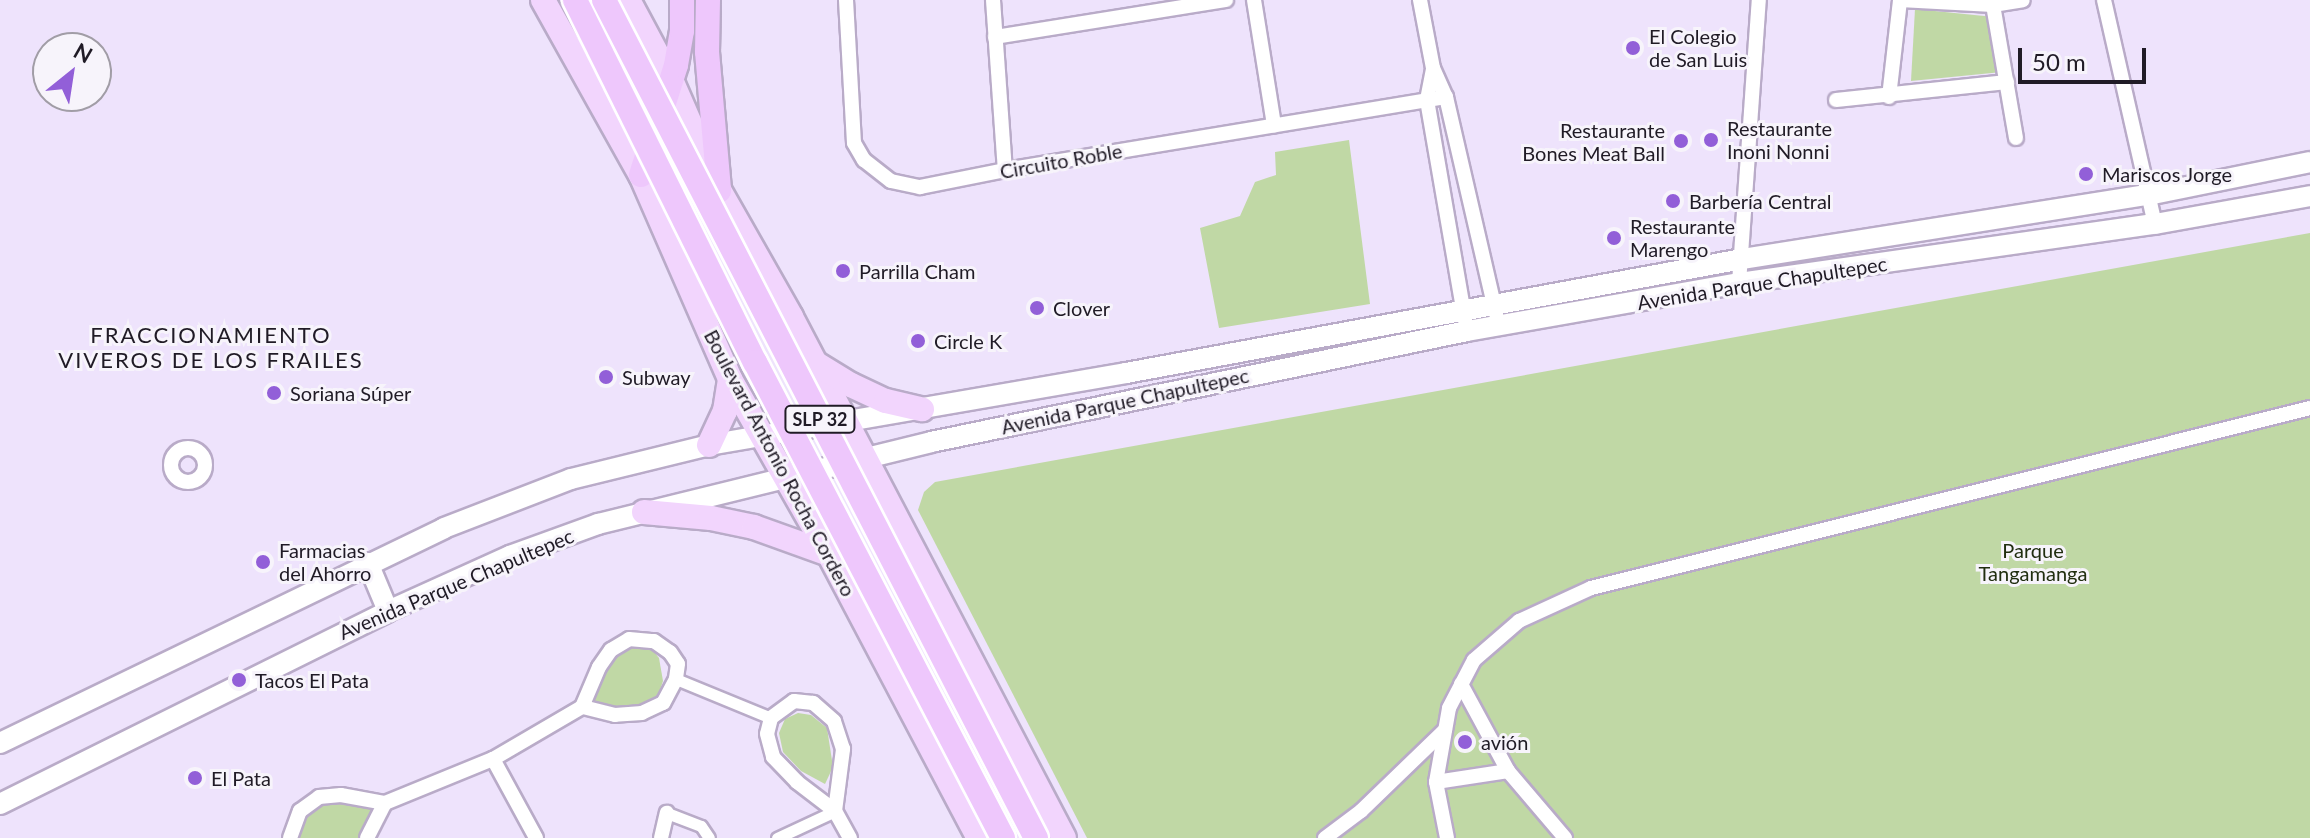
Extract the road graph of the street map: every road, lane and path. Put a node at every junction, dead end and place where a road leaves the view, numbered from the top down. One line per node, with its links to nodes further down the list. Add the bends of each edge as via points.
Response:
1 (543, 0): 29 (main road, Boulevard Antonio Rocha Cordero)
2 (575, 0): 77 (highway, SLP 32, bridge, via 755,362)
3 (604, 0): 78 (highway, SLP 32, bridge)
4 (628, 0): 19 (main road)
5 (682, 0): 19 (highway)
6 (708, 0): 30 (highway, via 707,52)
7 (846, 0): 28 (street, Circuito Roble, via 854,143 864,160 891,181 920,187)
8 (993, 0): 17 (street)
9 (1226, 0): 17 (street)
10 (1254, 0): 25 (street)
11 (1420, 0): 18 (street)
12 (1759, 0): 34 (street)
13 (1900, 0): 16 (street); 22 (street)
14 (2023, 0): 16 (street)
15 (2104, 0): 31 (street)
16 (1993, 5): 20 (street)
17 (995, 37): 28 (street)
18 (1433, 68): 21 (street); 23 (street)
19 (672, 82): 29 (highway); 30 (main road)
20 (2007, 82): 22 (street); 26 (street)
21 (1446, 97): 23 (street, Circuito Roble); 36 (street)
22 (1889, 97): 24 (street)
23 (1427, 100): 25 (street, Circuito Roble); 37 (street)
24 (1836, 100)
25 (1274, 125): 28 (street, Circuito Roble)
26 (2016, 138)
27 (2310, 162): 31 (main road, Avenida Parque Chapultepec)
28 (1005, 170)
29 (641, 175): 41 (main road, Boulevard Antonio Rocha Cordero)
30 (719, 190): 38 (main road)
31 (2148, 195): 33 (street); 34 (main road, Avenida Parque Chapultepec)
32 (2310, 196): 33 (main road, Avenida Parque Chapultepec)
33 (2155, 224): 35 (main road, Avenida Parque Chapultepec)
34 (1742, 259): 35 (street); 36 (main road, Avenida Parque Chapultepec)
35 (1739, 283): 39 (main road, Avenida Parque Chapultepec)
36 (1493, 304): 37 (main road, Avenida Parque Chapultepec); 39 (street)
37 (1462, 310): 40 (street); 45 (main road, Avenida Parque Chapultepec)
38 (791, 317): 41 (main road, via 809,376 798,401 771,404 758,396); 42 (main road)
39 (1498, 325): 40 (main road, Avenida Parque Chapultepec)
40 (1467, 331): 49 (main road, Avenida Parque Chapultepec)
41 (718, 351): 43 (main road, Boulevard Antonio Rocha Cordero)
42 (814, 362): 45 (main road, via 886,401); 46 (main road)
43 (730, 379): 47 (main road, Boulevard Antonio Rocha Cordero); 48 (main road, via 725,411)
44 (2310, 408): 57 (street, via 1591,588 1519,621 1474,660)
45 (922, 409): 46 (main road, Avenida Parque Chapultepec)
46 (846, 423): 47 (main road, Avenida Parque Chapultepec); 49 (main road)
47 (762, 437): 48 (main road, Avenida Parque Chapultepec); 50 (main road, Boulevard Antonio Rocha Cordero)
48 (709, 445): 54 (main road, Avenida Parque Chapultepec, via 571,479 459,521)
49 (865, 459): 50 (main road, Avenida Parque Chapultepec); 52 (main road)
50 (785, 478): 51 (main road, Avenida Parque Chapultepec); 53 (main road, Boulevard Antonio Rocha Cordero)
51 (644, 512): 53 (main road, via 754,527); 55 (main road, Avenida Parque Chapultepec, via 510,556)
52 (904, 531): 53 (main road, via 875,516 857,520 835,539); 79 (main road)
53 (829, 554): 76 (main road, Boulevard Antonio Rocha Cordero)
54 (368, 563): 55 (main road); 61 (main road, Avenida Parque Chapultepec)
55 (388, 611): 66 (main road, Avenida Parque Chapultepec)
56 (676, 679): 58 (street, via 663,703 642,713 615,715); 58 (street, via 678,664 670,652 654,641 629,639 611,650 599,667); 59 (street)
57 (1461, 684): 60 (street); 63 (street)
58 (582, 707): 62 (street)
59 (771, 718): 67 (street, via 767,734 773,757); 67 (street, via 794,701 813,703 834,721 843,749)
60 (1445, 730): 64 (street); 80 (street, via 1361,811)
61 (0, 743)
62 (493, 759): 65 (street); 71 (street)
63 (1508, 771): 64 (street); 82 (street)
64 (1436, 782): 81 (street)
65 (385, 803): 69 (street, via 319,797 300,811); 70 (street)
66 (0, 804)
67 (835, 811): 74 (street); 75 (street)
68 (667, 813): 72 (street); 73 (street, via 701,826)
69 (290, 838)
70 (367, 838)
71 (536, 838)
72 (661, 838)
73 (709, 838)
74 (777, 838)
75 (850, 838)
76 (979, 838)
77 (1003, 838)
78 (1036, 838)
79 (1064, 838)
80 (1325, 838)
81 (1447, 838)
82 (1565, 838)

